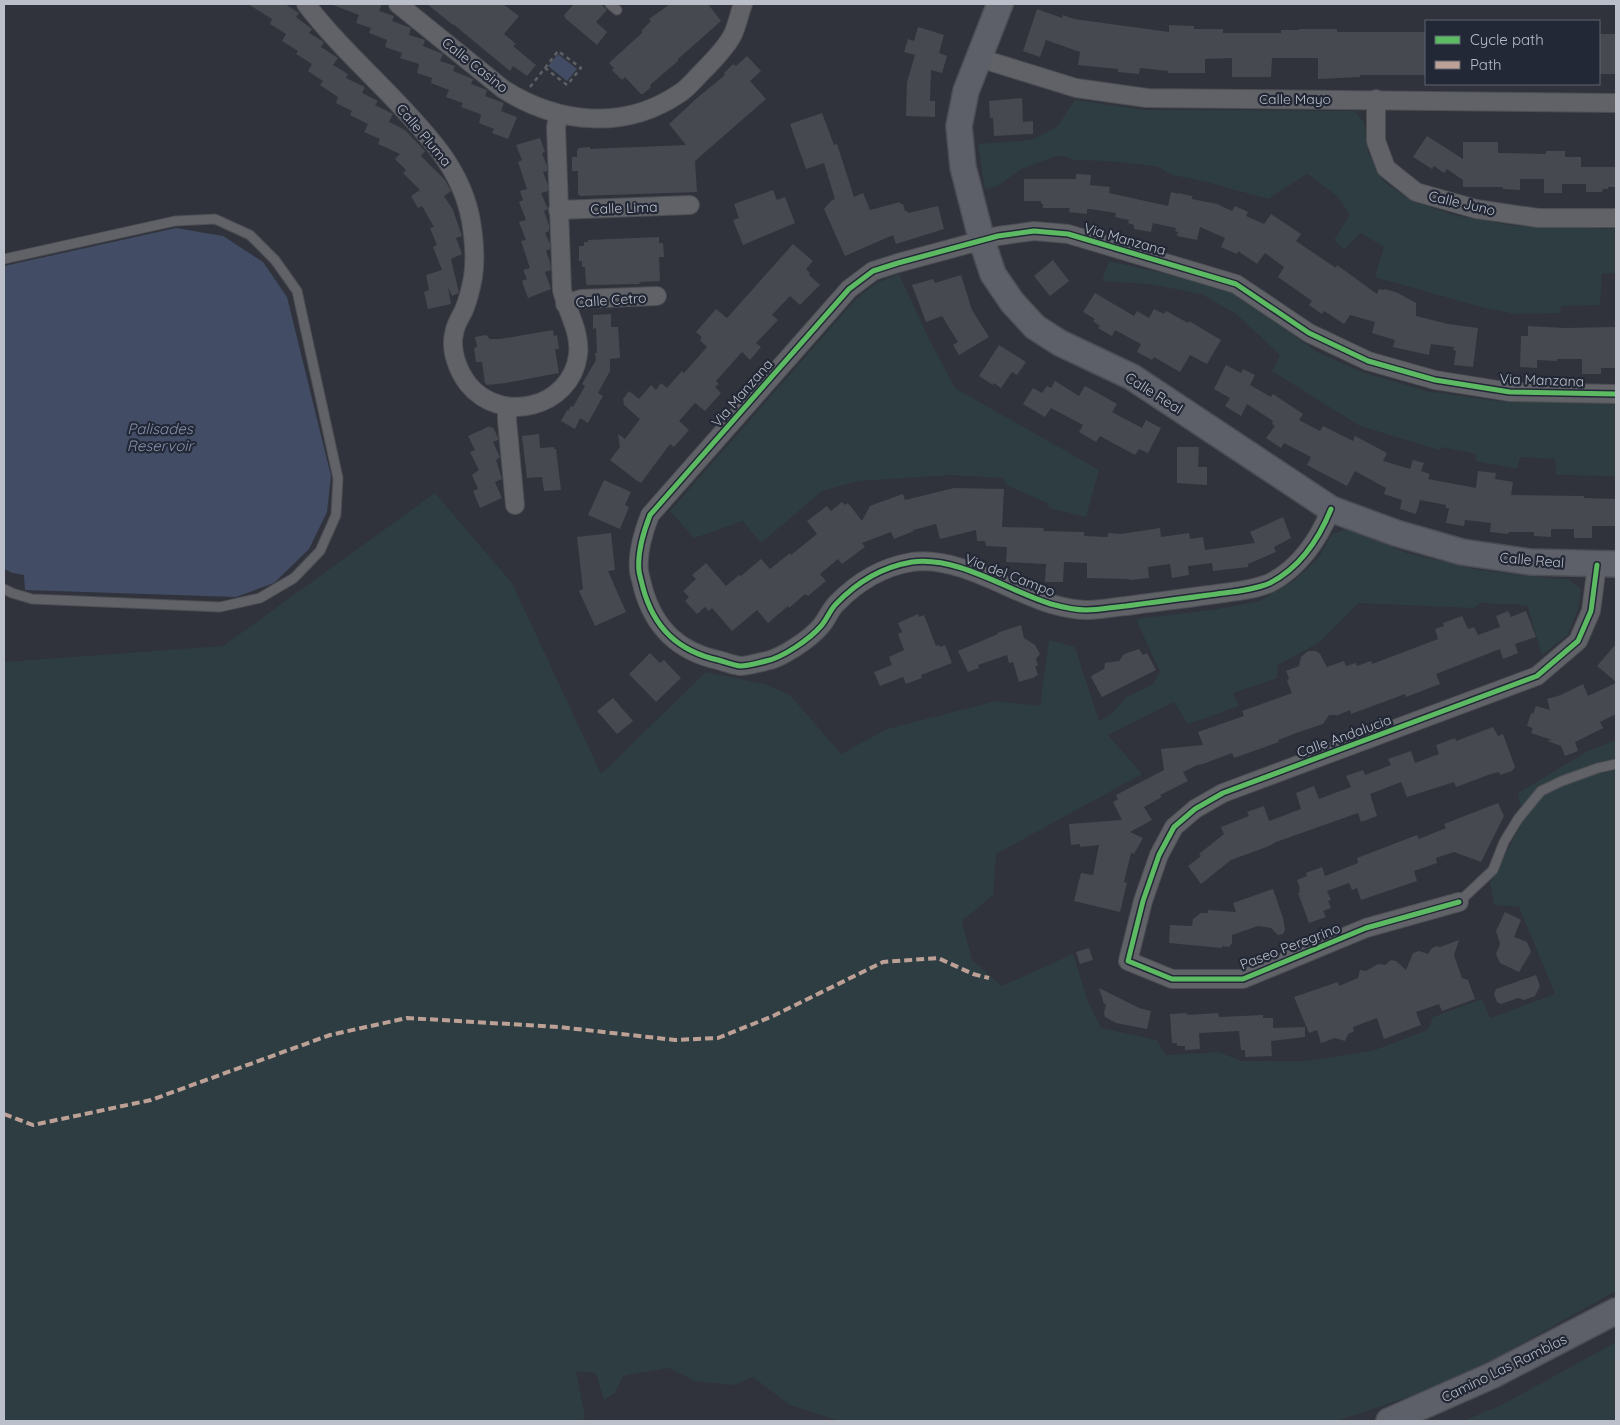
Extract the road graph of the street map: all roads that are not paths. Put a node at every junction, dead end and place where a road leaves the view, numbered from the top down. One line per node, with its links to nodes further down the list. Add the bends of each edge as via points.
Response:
1 (306, 4): 19 (street, Calle Pluma, via 441,151 456,176 471,220 475,259 469,293 453,336 456,358 475,391)
2 (398, 4): 10 (street, Calle Casino, via 503,89 521,100)
3 (610, 4): 6 (lane)
4 (743, 4): 10 (street, Calle Casino, via 732,36 681,92 654,108 624,117)
5 (1000, 4): 7 (street, Calle Real)
6 (617, 10)
7 (979, 58): 8 (street, Calle Mayo, via 1076,88 1147,98); 14 (street, Calle Real, via 966,91 959,126 963,167)
8 (1376, 100): 9 (street, Calle Mayo); 13 (street, Calle Juno, via 1376,141 1386,168 1416,192 1476,209 1538,218)
9 (1616, 103)
10 (559, 114): 12 (street, Calle Pluma, via 556,127)
11 (690, 205): 12 (street, Calle Lima)
12 (558, 210): 17 (street, Calle Pluma)
13 (1616, 218)
14 (982, 241): 18 (street, Via Manzana, via 1034,231 1068,234 1236,284 1318,337 1368,362 1435,380 1510,392); 21 (street, Calle Real, via 993,274 1035,327 1060,343 1132,377); 23 (street, Via Manzana, via 873,272 849,289 650,515 641,540)
15 (4, 259): 24 (lane, via 176,221 215,218 250,235 275,260 296,291 338,478 336,515 320,551 294,578 260,598 220,607 32,599)
16 (657, 296): 17 (street, Calle Cetro, via 581,299)
17 (565, 304): 19 (street, Calle Pluma, via 578,337 574,371 564,386 549,399 528,407)
18 (1616, 394)
19 (507, 407): 20 (street)
20 (515, 505)
21 (1331, 509): 22 (street, Calle Real, via 1396,533 1462,552 1530,562); 23 (street, Via del Campo, via 1307,551 1296,564 1269,584 1159,602 1075,609 1015,591 958,566 914,562 884,569 852,590 821,626 799,645 769,661 740,666 705,657 668,636 653,616)
22 (1607, 565): 27 (street, Calle Andalucia, via 1578,642 1537,676 1223,793 1195,809 1174,827 1159,855)
23 (639, 571)
24 (4, 589)
25 (1616, 764): 26 (lane, via 1541,791 1513,827 1493,870)
26 (1459, 902): 27 (street, Paseo Peregrino, via 1366,928 1243,979 1172,979)
27 (1128, 961)
28 (1616, 1311): 29 (street, Camino Las Ramblas, via 1493,1375)
29 (1390, 1421)

